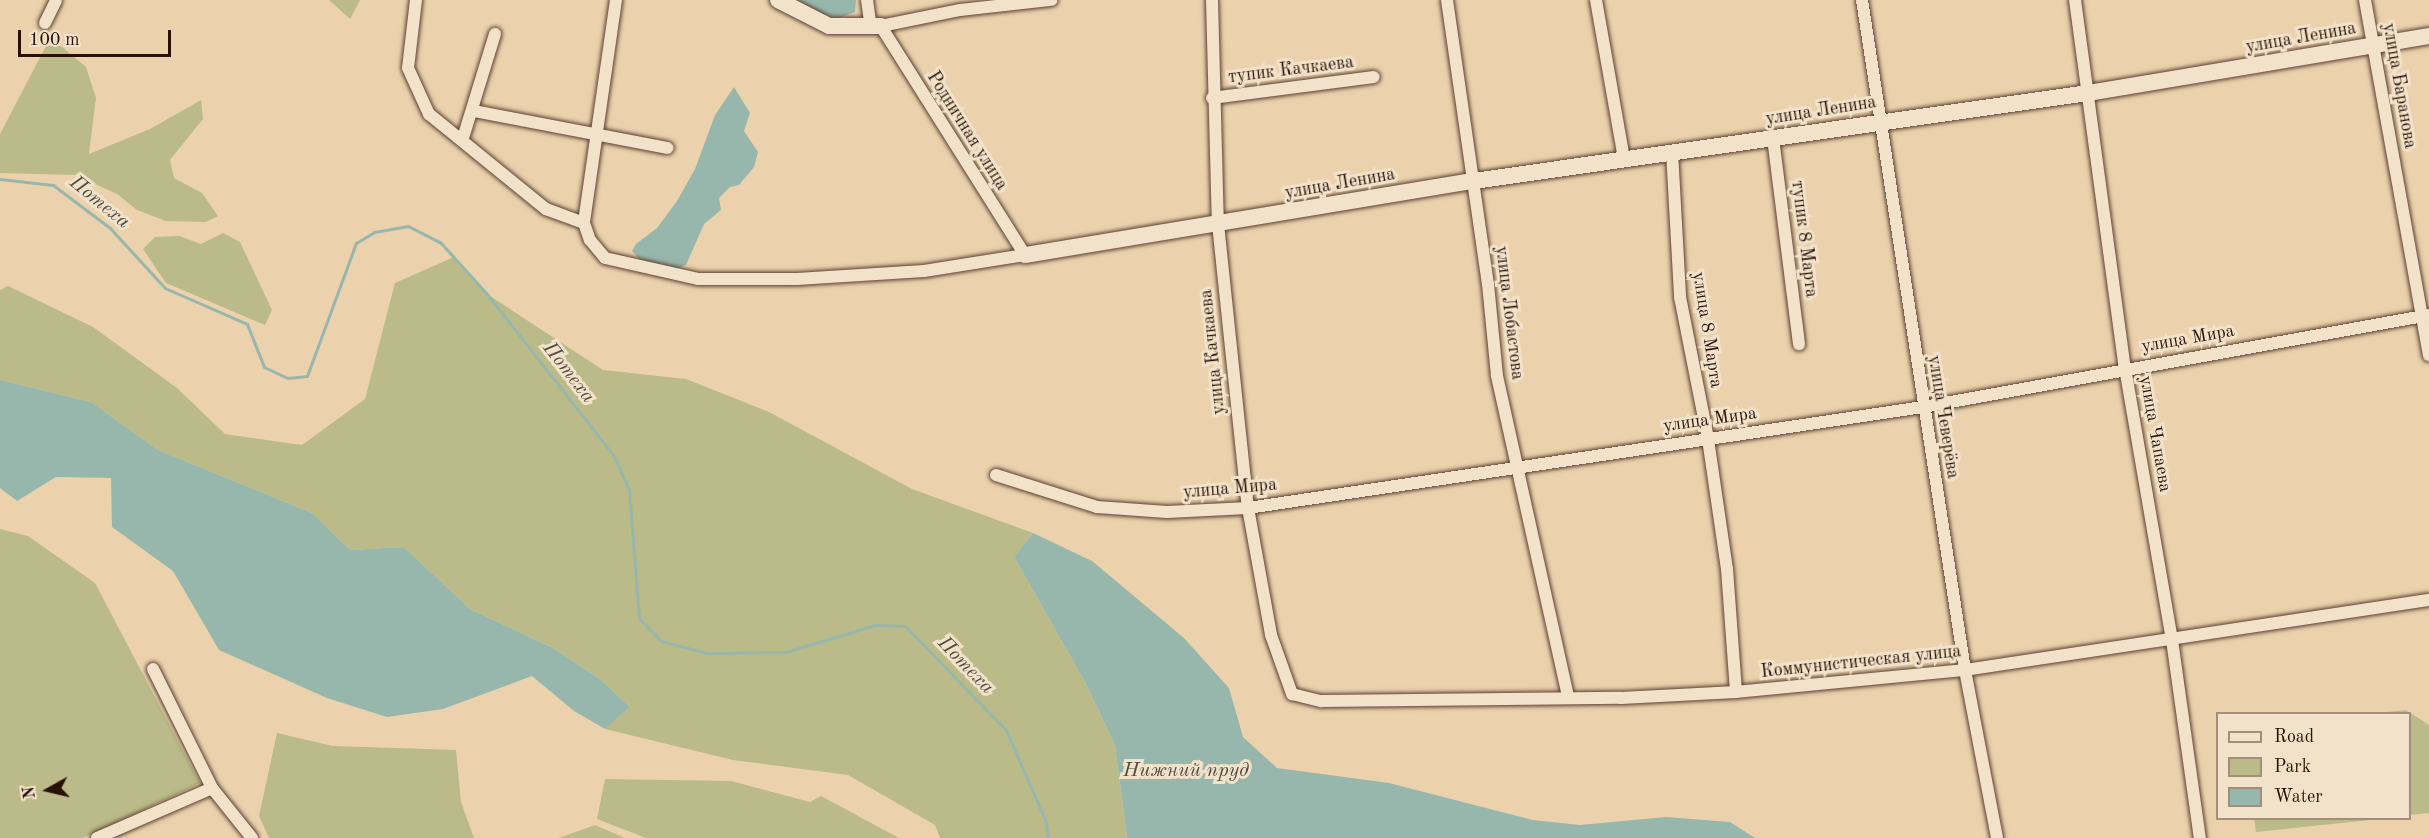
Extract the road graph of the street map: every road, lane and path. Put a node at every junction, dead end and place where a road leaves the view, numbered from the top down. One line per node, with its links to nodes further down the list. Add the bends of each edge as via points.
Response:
1 (56, 0): 13 (street)
2 (416, 0): 24 (street, via 408,68 429,114)
3 (616, 0): 23 (street)
4 (778, 0): 14 (street, via 829,26)
5 (867, 0): 14 (street)
6 (1051, 0): 14 (street, via 960,10)
7 (1212, 0): 20 (street, улица Качкаева)
8 (1447, 0): 29 (street, улица Лобастова)
9 (1596, 0): 28 (street)
10 (1862, 0): 22 (street, улица Чеверёва)
11 (2075, 0): 19 (street, улица Чапаева)
12 (2365, 0): 17 (street, улица Баранова)
13 (45, 23)
14 (876, 26): 32 (street, Родничная улица)
15 (495, 34): 21 (street)
16 (2429, 36): 17 (street, улица Ленина)
17 (2373, 45): 19 (street, улица Ленина); 33 (street, улица Баранова)
18 (1374, 77): 20 (street, тупик Качкаева)
19 (2088, 93): 22 (street, улица Ленина); 36 (street, улица Чапаева)
20 (1212, 98): 31 (street, улица Качкаева)
21 (474, 111): 23 (street); 24 (street)
22 (1882, 121): 25 (street, улица Ленина); 37 (street, улица Чеверёва)
23 (599, 133): 26 (street); 30 (street)
24 (463, 138): 30 (street, via 546,209)
25 (1773, 138): 27 (street, улица Ленина); 34 (street, тупик 8 Марта)
26 (668, 148)
27 (1672, 152): 28 (street, улица Ленина); 38 (street, улица 8 Марта, via 1680,297)
28 (1624, 159): 29 (street, улица Ленина)
29 (1474, 181): 31 (street, улица Ленина); 39 (street, улица Лобастова, via 1497,376)
30 (584, 223): 32 (street, via 590,240 605,258 698,279 797,279 924,271)
31 (1218, 224): 32 (street, улица Ленина); 41 (street, улица Качкаева)
32 (1025, 255)
33 (2426, 316): 35 (street, улица Баранова); 36 (street, улица Мира)
34 (1799, 344)
35 (2429, 355)
36 (2125, 368): 37 (street, улица Мира); 43 (street, улица Чапаева)
37 (1923, 407): 38 (street, улица Мира); 45 (street, улица Чеверёва)
38 (1708, 439): 39 (street, улица Мира); 46 (street, улица 8 Марта, via 1727,569)
39 (1519, 465): 41 (street, улица Мира); 48 (street, улица Лобастова)
40 (996, 475): 41 (street, улица Мира, via 1097,507 1167,512)
41 (1248, 508): 47 (street, улица Качкаева, via 1271,636)
42 (2429, 600): 43 (street, Коммунистическая улица)
43 (2172, 640): 45 (street, Коммунистическая улица); 53 (street, улица Чапаева)
44 (153, 669): 49 (street)
45 (1965, 670): 46 (street, Коммунистическая улица); 52 (street, улица Чеверёва)
46 (1736, 692): 48 (street, Коммунистическая улица)
47 (1292, 694): 48 (street, Коммунистическая улица, via 1321,701)
48 (1568, 697)
49 (212, 788): 50 (street); 51 (street)
50 (97, 838)
51 (252, 838)
52 (1997, 838)
53 (2200, 838)

